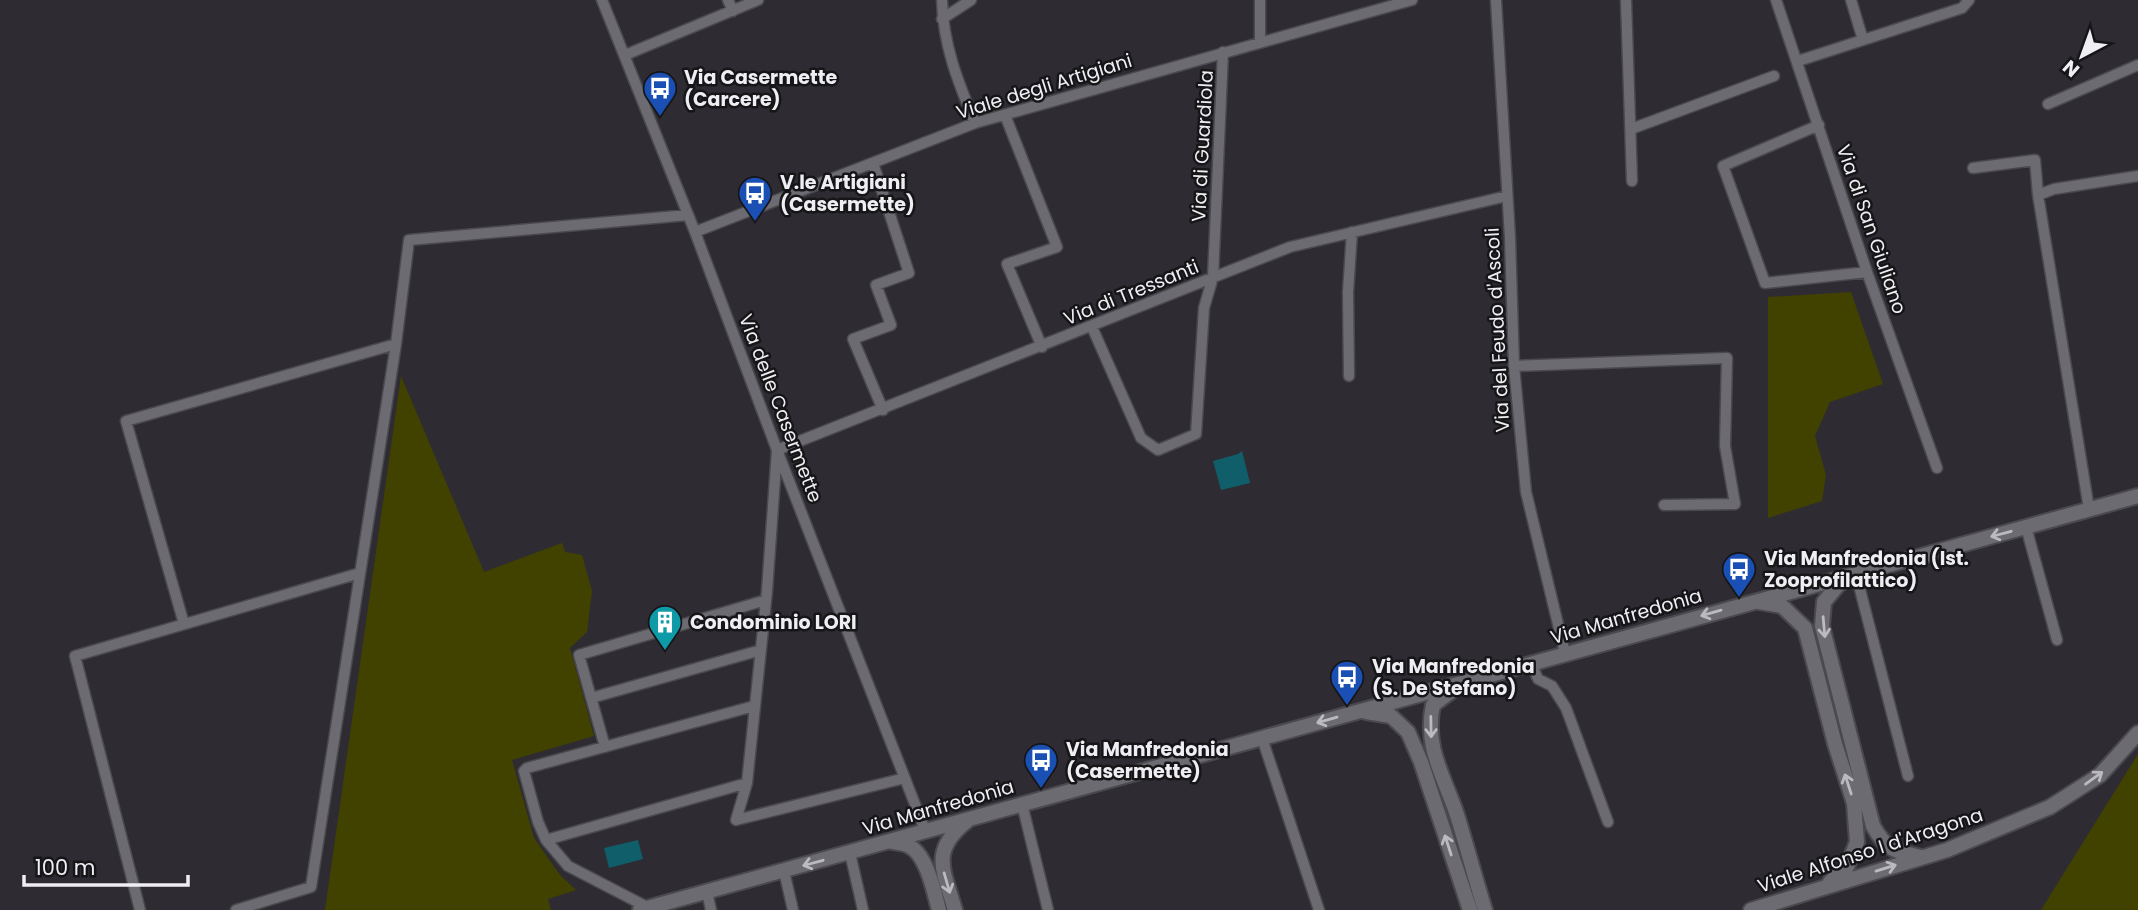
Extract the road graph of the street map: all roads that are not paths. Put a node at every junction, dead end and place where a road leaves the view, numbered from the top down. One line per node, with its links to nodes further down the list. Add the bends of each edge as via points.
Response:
1 (602, 0): 18 (street, Via delle Casermette)
2 (728, 0): 13 (street)
3 (758, 0): 13 (street)
4 (942, 0): 14 (street)
5 (971, 0): 14 (street)
6 (1260, 0): 16 (street)
7 (1412, 0): 16 (street, Viale degli Artigiani)
8 (1496, 0): 32 (street, Via del Feudo d'Ascoli)
9 (1626, 0): 26 (street)
10 (1776, 0): 19 (street, Via di San Giuliano)
11 (1851, 0): 15 (street)
12 (1969, 0): 15 (street, via 1962,8)
13 (733, 10): 18 (street)
14 (942, 19): 24 (street, via 952,66)
15 (1863, 40): 19 (street)
16 (1260, 43): 17 (street, Viale degli Artigiani)
17 (1223, 52): 23 (street, Viale degli Artigiani); 37 (street, Via di Guardiola)
18 (625, 55): 33 (street, Via delle Casermette)
19 (1797, 61): 25 (street, Via di San Giuliano)
20 (2138, 65): 22 (street)
21 (1774, 76): 26 (street)
22 (2048, 104)
23 (1005, 115): 24 (street, Viale degli Artigiani); 40 (street, via 1057,247 1007,264)
24 (975, 123): 27 (street, Viale degli Artigiani)
25 (1819, 125): 36 (street, Via di San Giuliano); 36 (street, via 1723,166 1765,283)
26 (1631, 129): 30 (street)
27 (873, 163): 34 (street, Viale degli Artigiani); 43 (street, via 909,273 876,285 891,326 853,340)
28 (1973, 168): 31 (street, via 2035,160)
29 (2138, 176): 31 (street)
30 (1632, 181)
31 (2038, 195): 48 (street)
32 (1507, 196): 35 (street, Via di Tressanti); 41 (street, Via del Feudo d'Ascoli)
33 (688, 215): 34 (street, Via delle Casermette); 39 (street, via 409,240)
34 (695, 232): 44 (street, Via delle Casermette)
35 (1352, 232): 37 (street, Via di Tressanti, via 1290,247); 42 (street)
36 (1867, 272): 45 (street, Via di San Giuliano)
37 (1213, 277): 38 (street, Via di Tressanti); 38 (street, Via di Guardiola, via 1204,308 1196,434 1158,450 1141,439)
38 (1092, 327): 40 (street, Via di Tressanti)
39 (396, 344): 50 (street); 54 (street, via 126,421)
40 (1042, 347): 43 (street, Via di Tressanti)
41 (1514, 366): 47 (street, via 1727,358 1725,446 1735,505); 57 (street, Via del Feudo d'Ascoli, via 1527,499)
42 (1349, 376)
43 (883, 410): 44 (street, Via di Tressanti)
44 (777, 450): 52 (street); 67 (street, Via delle Casermette)
45 (1937, 468)
46 (2138, 496): 48 (main road, Via Manfredonia)
47 (1664, 505)
48 (2089, 509): 49 (main road, Via Manfredonia)
49 (2026, 527): 51 (main road, Via Manfredonia, one-way to 51); 55 (street)
50 (360, 573): 54 (street); 82 (street, via 311,887)
51 (1856, 573): 53 (main road, Via Manfredonia); 66 (street); 76 (main road, one-way to 76, via 1824,602 1822,625 1834,680 1873,826 1883,844)
52 (766, 600): 56 (street); 60 (street, via 579,654)
53 (1753, 601): 57 (main road, Via Manfredonia, one-way to 57); 78 (main road, one-way to 53, via 1847,867 1857,842 1854,803 1804,628 1782,606)
54 (184, 624): 81 (street, via 75,656)
55 (2057, 639)
56 (761, 650): 60 (street); 61 (street)
57 (1564, 653): 58 (main road, Via Manfredonia)
58 (1531, 663): 59 (main road, Via Manfredonia); 71 (street, via 1538,679 1552,686 1566,708)
59 (1471, 680): 62 (main road, Via Manfredonia); 91 (main road, one-way to 91, via 1433,705 1429,724 1432,747)
60 (591, 698): 65 (street)
61 (754, 706): 65 (street); 68 (street)
62 (1358, 711): 64 (main road, Via Manfredonia, one-way to 64); 90 (main road, one-way to 62, via 1408,732 1391,716)
63 (2138, 733): 76 (main road, Viale Alfonso I d'Aragona, one-way to 63, via 2050,807 2100,775)
64 (1262, 738): 69 (main road, Via Manfredonia); 89 (street)
65 (605, 747): 73 (street, via 524,771)
66 (1908, 776)
67 (905, 778): 68 (street, via 736,820); 72 (street, Via delle Casermette)
68 (747, 783): 73 (street)
69 (1021, 804): 70 (main road, Via Manfredonia); 88 (street)
70 (971, 818): 72 (main road, Via Manfredonia); 87 (main road, one-way to 87, via 946,843 940,860)
71 (1608, 822)
72 (925, 830): 74 (main road, Via Manfredonia)
73 (546, 840): 80 (street, via 568,866)
74 (889, 841): 75 (main road, Via Manfredonia); 86 (main road, via 916,852 930,876)
75 (850, 853): 77 (main road, Via Manfredonia, one-way to 77); 85 (street)
76 (1923, 857): 78 (main road, Viale Alfonso I d'Aragona, one-way to 76)
77 (784, 871): 79 (main road, Via Manfredonia); 84 (street)
78 (1824, 887): 92 (main road, Viale Alfonso I d'Aragona)
79 (707, 892): 80 (main road, Via Manfredonia); 83 (street)
80 (644, 909)
81 (140, 910)
82 (236, 910)
83 (710, 910)
84 (793, 910)
85 (863, 910)
86 (939, 910)
87 (955, 910)
88 (1048, 910)
89 (1319, 910)
90 (1469, 910)
91 (1485, 910)
92 (1751, 910)

